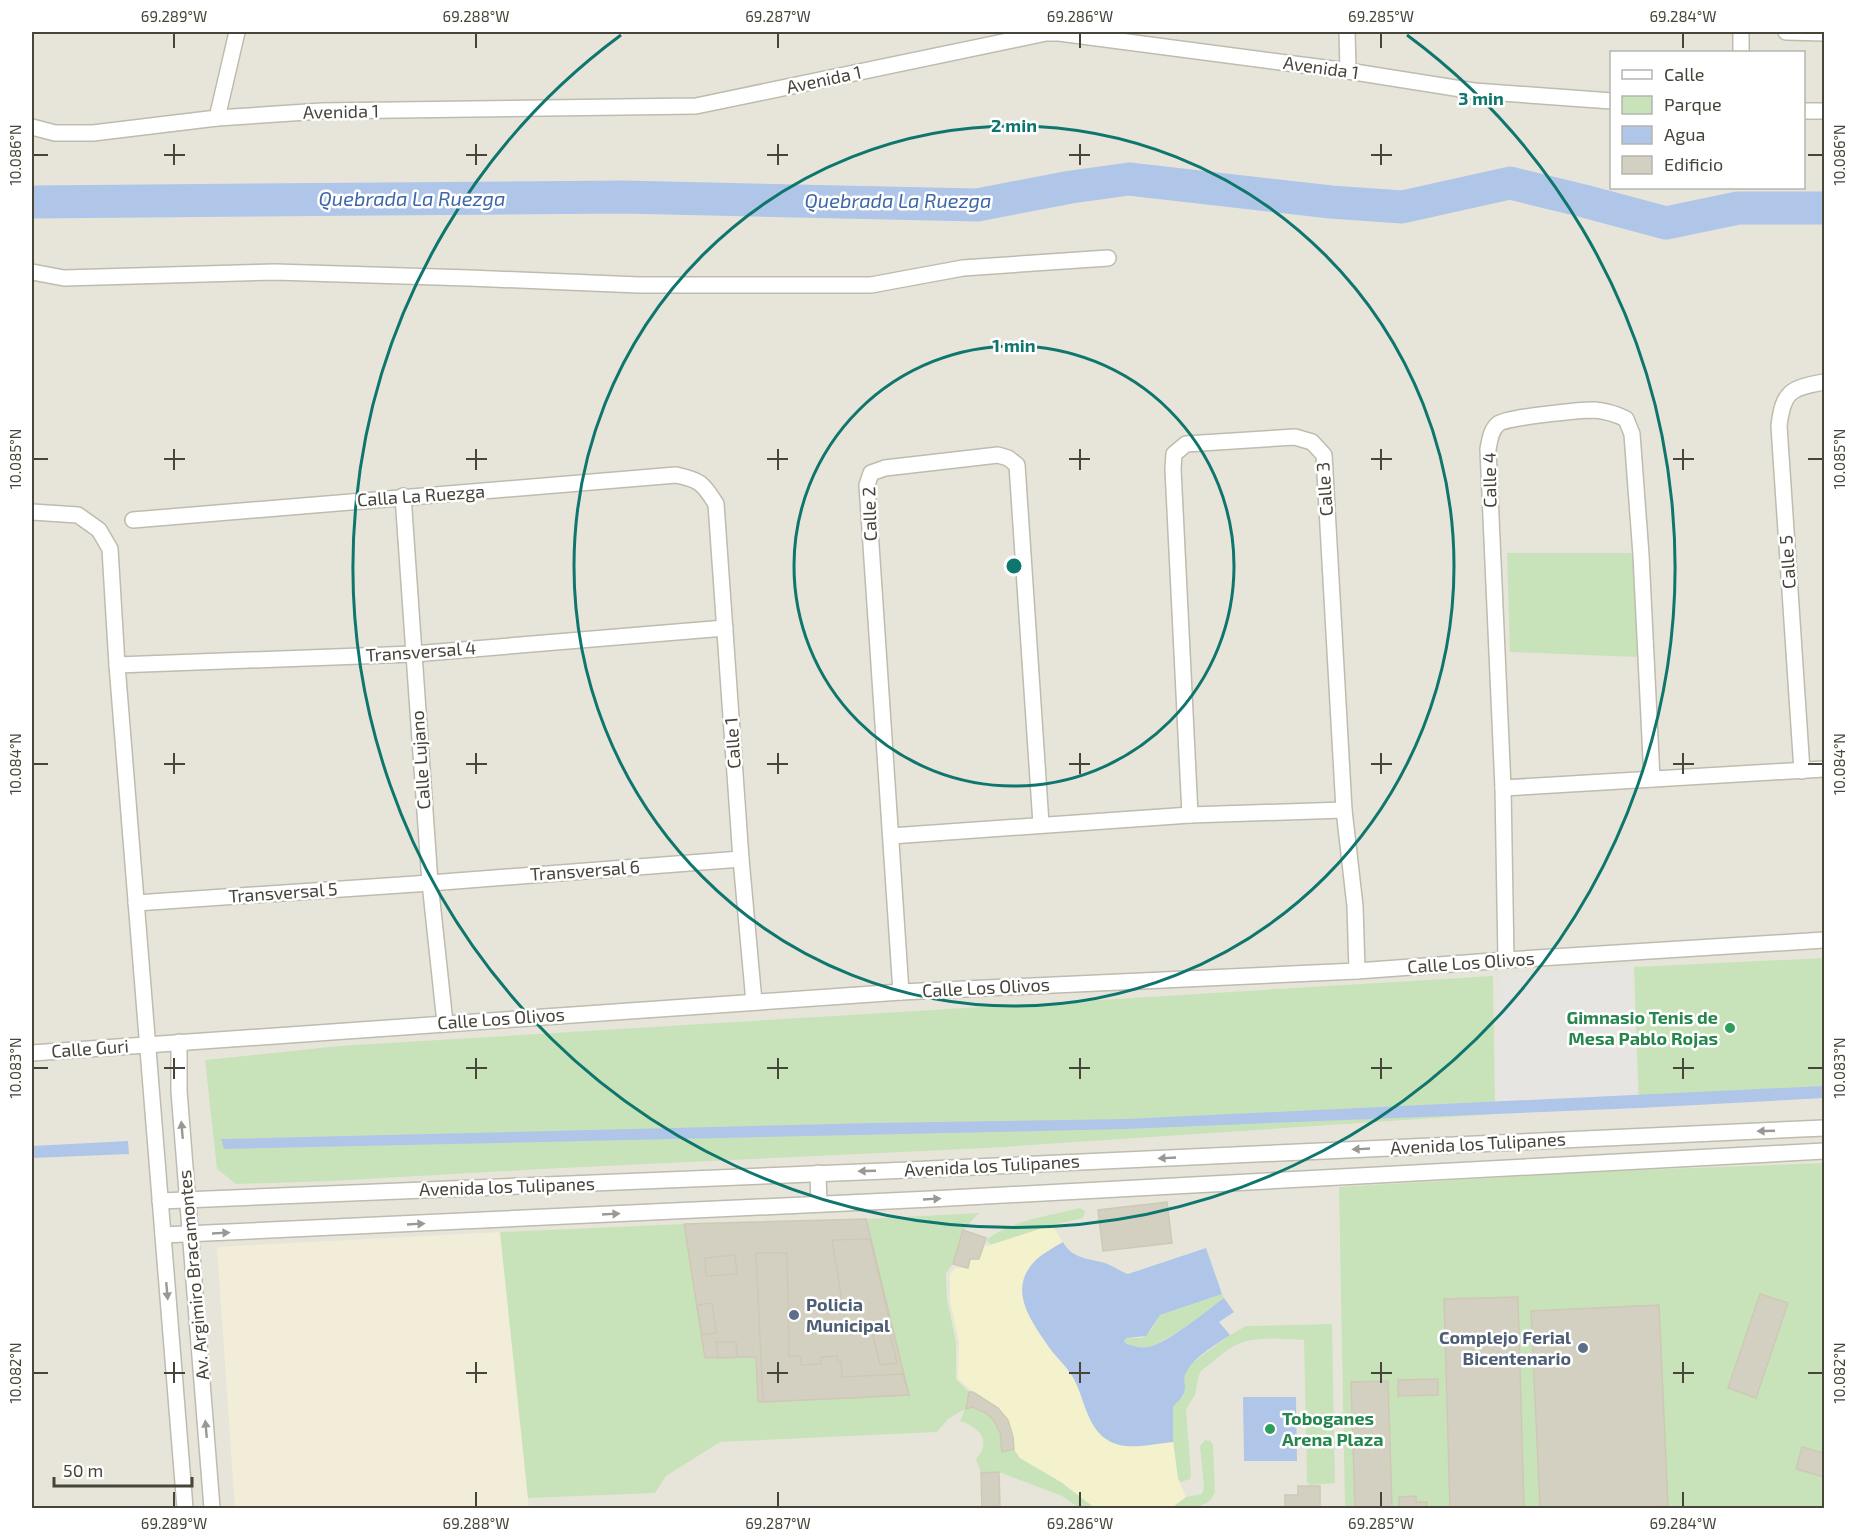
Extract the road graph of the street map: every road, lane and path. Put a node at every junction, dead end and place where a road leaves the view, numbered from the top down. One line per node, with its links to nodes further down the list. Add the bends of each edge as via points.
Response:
1 (237, 32): 11 (street)
2 (1347, 32): 7 (street)
3 (1742, 32): 6 (street)
4 (1786, 32): 5 (street)
5 (1824, 33)
6 (1742, 51)
7 (1348, 71): 8 (street, Avenida 1, via 1474,91); 11 (street, Avenida 1, via 1046,33 689,107 322,111)
8 (1610, 101)
9 (1805, 111): 10 (street)
10 (1824, 111)
11 (217, 118): 12 (street, Avenida 1, via 93,133 56,133)
12 (32, 127)
13 (1108, 258): 14 (street, via 963,267 871,285 639,285 275,272 64,278)
14 (32, 272)
15 (1824, 382): 24 (street, Calle 5, via 1798,387 1782,404 1779,426)
16 (705, 486): 17 (street, Calla La Ruezga, via 693,478 676,475); 20 (street, Calle 1, via 716,504)
17 (403, 496): 19 (street, Calla La Ruezga); 21 (street, Calle Lujano)
18 (32, 512): 22 (street, via 78,515 99,530 110,549)
19 (133, 520)
20 (725, 628): 21 (street, Transversal 4); 31 (street, Calle 1)
21 (413, 654): 22 (street, Transversal 4); 32 (street, Calle Lujano)
22 (117, 665): 33 (street)
23 (1824, 769): 24 (street)
24 (1802, 771): 25 (street)
25 (1652, 779): 26 (street); 26 (street, Calle 4, via 1632,434 1626,419 1595,410 1514,418 1500,422 1491,434 1488,449)
26 (1503, 788): 35 (street, Calle 4)
27 (1344, 810): 28 (street); 28 (street, Calle 3, via 1324,455 1312,442 1295,437 1186,444 1174,454); 36 (street, Calle 3, via 1355,906)
28 (1190, 815): 29 (street)
29 (1041, 824): 30 (street); 30 (street, Calle 2, via 1017,465 999,455 885,468 871,473 867,485)
30 (891, 836): 37 (street, Calle 2)
31 (741, 859): 32 (street, Transversal 6); 38 (street, Calle 1)
32 (430, 883): 33 (street, Transversal 5); 39 (street, Calle Lujano)
33 (136, 903): 41 (street)
34 (1824, 940): 35 (street, Calle Los Olivos)
35 (1506, 960): 36 (street, Calle Los Olivos)
36 (1357, 971): 37 (street, Calle Los Olivos)
37 (901, 992): 38 (street, Calle Los Olivos)
38 (754, 1002): 39 (street, Calle Los Olivos)
39 (445, 1023): 40 (street, Calle Los Olivos)
40 (179, 1042): 41 (street, Calle Los Olivos); 46 (street, Av. Argimiro Bracamontes, one-way to 40)
41 (148, 1045): 42 (street, Calle Guri); 47 (street)
42 (32, 1053)
43 (1824, 1128): 45 (street, Avenida los Tulipanes, one-way to 45)
44 (1824, 1151): 48 (street, Avenida los Tulipanes, one-way to 44)
45 (818, 1173): 46 (street, Avenida los Tulipanes); 48 (street)
46 (188, 1200): 47 (street, Avenida los Tulipanes); 49 (street, Av. Argimiro Bracamontes)
47 (160, 1201): 50 (street)
48 (819, 1204): 49 (street, Avenida los Tulipanes, one-way to 48)
49 (191, 1234): 50 (street, Avenida los Tulipanes); 52 (street, Av. Argimiro Bracamontes, one-way to 49)
50 (163, 1235): 51 (street, one-way to 51)
51 (185, 1509)
52 (212, 1509)

